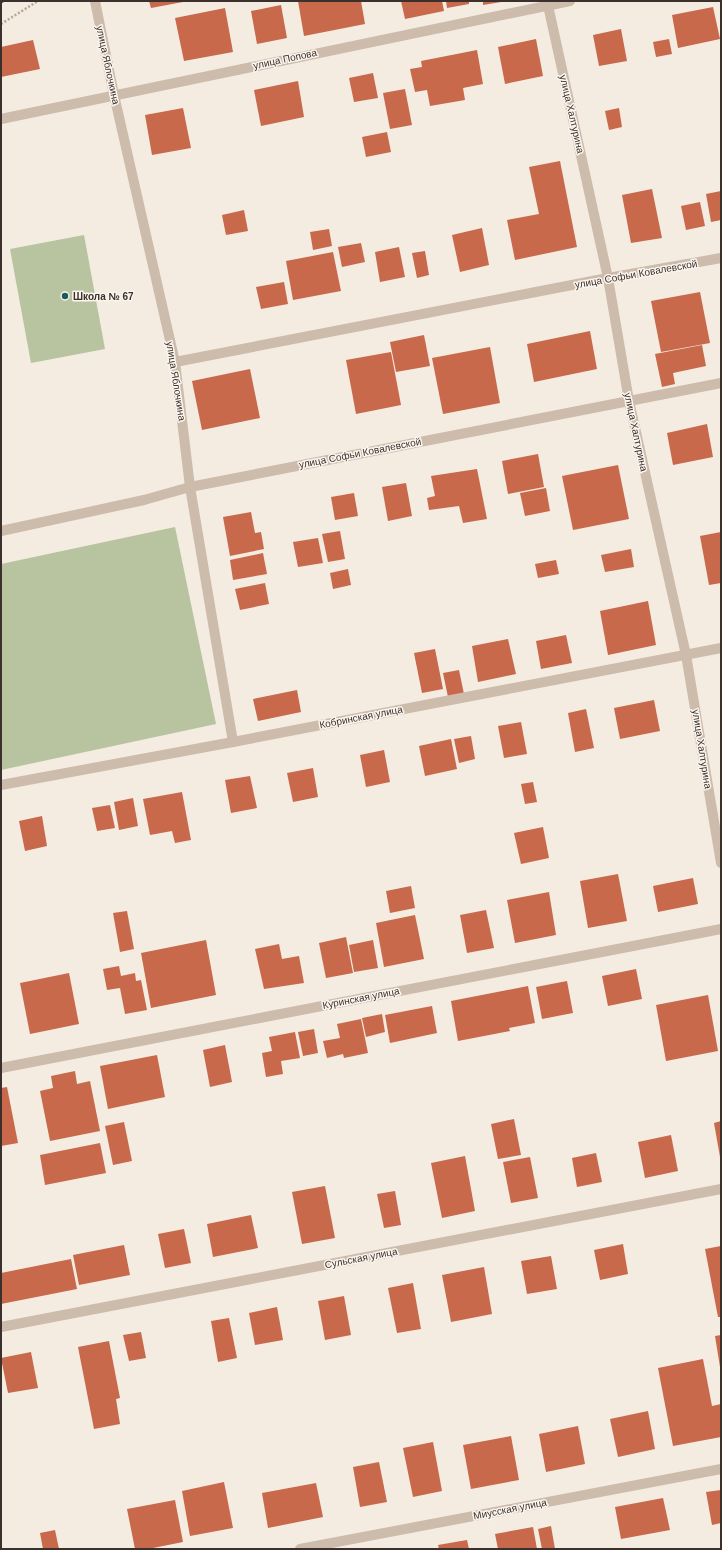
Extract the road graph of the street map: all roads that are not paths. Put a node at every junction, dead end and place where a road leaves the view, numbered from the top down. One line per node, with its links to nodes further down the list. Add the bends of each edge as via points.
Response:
1 (96, 1): 4 (street, улица Яблочкина)
2 (570, 1): 3 (street, улица Попова)
3 (547, 3): 4 (street, улица Попова); 7 (street, улица Халтурина)
4 (114, 94): 5 (street, улица Попова); 8 (street, улица Яблочкина)
5 (1, 119)
6 (721, 258): 7 (street, улица Софьи Ковалевской)
7 (608, 278): 8 (street, улица Софьи Ковалевской); 10 (street, улица Халтурина)
8 (175, 362): 11 (street, улица Яблочкина)
9 (721, 383): 10 (street, улица Софьи Ковалевской)
10 (629, 400): 11 (street, улица Софьи Ковалевской); 14 (street, улица Халтурина)
11 (190, 487): 12 (street, улица Софьи Ковалевской, via 144,500); 15 (street, улица Яблочкина)
12 (1, 531)
13 (721, 648): 14 (street, Кобринская улица)
14 (686, 655): 15 (street, Кобринская улица); 17 (street, улица Халтурина)
15 (234, 742): 16 (street, Кобринская улица)
16 (1, 785)
17 (721, 863)
18 (721, 929): 19 (street, Куринская улица)
19 (1, 1068)
20 (721, 1190): 21 (street, Сульская улица)
21 (1, 1327)
22 (721, 1469): 23 (street, Миусская улица)
23 (300, 1549)

